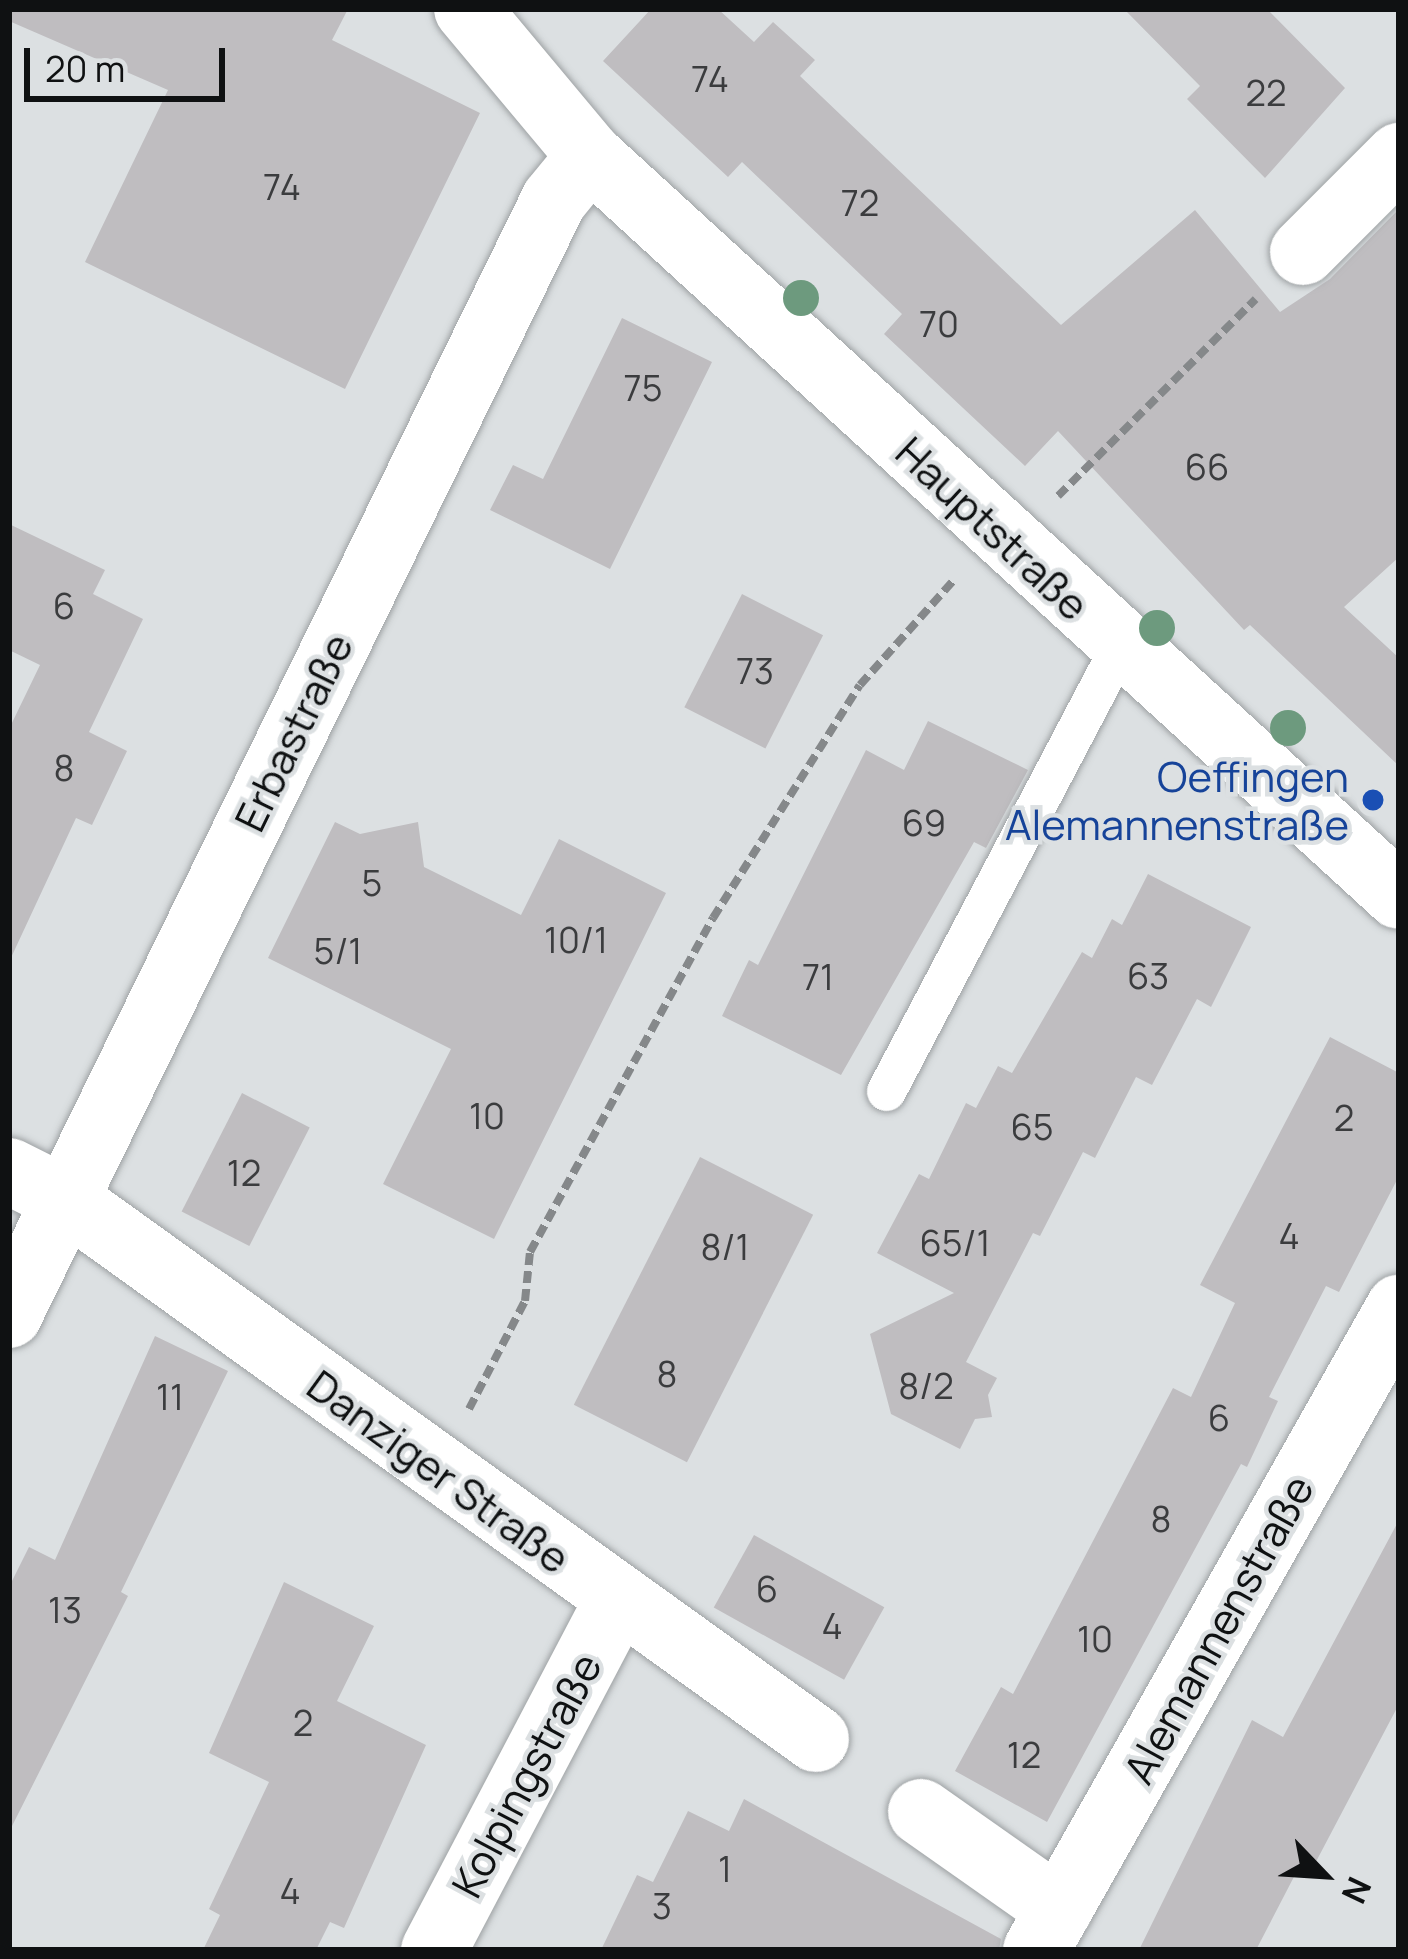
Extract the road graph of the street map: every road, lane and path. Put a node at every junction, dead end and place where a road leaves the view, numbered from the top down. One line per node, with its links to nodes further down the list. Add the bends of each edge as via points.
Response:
1 (467, 9): 2 (street, Hauptstraße)
2 (590, 156): 5 (street, Hauptstraße); 9 (street, Erbastraße, via 554,200)
3 (1399, 156): 4 (street)
4 (1303, 252): 5 (path)
5 (1004, 538): 6 (street, Hauptstraße); 12 (path, via 860,685 713,918 530,1252 517,1319)
6 (1120, 646): 7 (street, Hauptstraße); 8 (lane)
7 (1399, 896)
8 (886, 1091)
9 (37, 1185): 11 (street, Erbastraße); 12 (street, Danziger Straße)
10 (1399, 1308): 16 (street, Alemannenstraße)
11 (9, 1315)
12 (433, 1466): 13 (street, Danziger Straße)
13 (618, 1600): 14 (street, Danziger Straße); 17 (street, Kolpingstraße)
14 (816, 1739)
15 (921, 1812): 16 (street)
16 (1048, 1930)
17 (434, 1950)

